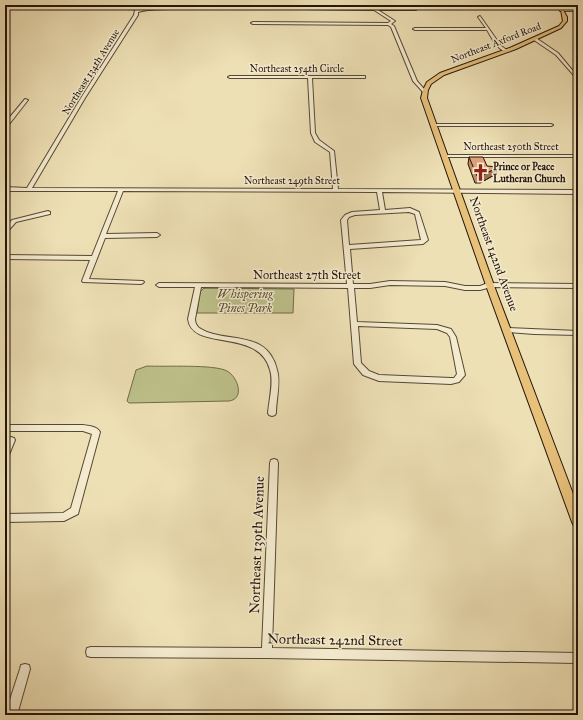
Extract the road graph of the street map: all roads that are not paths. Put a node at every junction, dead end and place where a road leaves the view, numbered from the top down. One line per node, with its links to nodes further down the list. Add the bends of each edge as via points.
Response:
1 (190, 5): 27 (street, Northeast 134th Avenue, via 136,11 136,15)
2 (556, 5): 6 (main road)
3 (306, 7): 4 (street)
4 (375, 9): 5 (street); 10 (street, Northeast 142nd Avenue, via 393,21)
5 (416, 9)
6 (561, 10): 7 (street); 13 (main road, Northeast Axford Road, via 565,17 562,25)
7 (578, 10)
8 (480, 17): 12 (street)
9 (253, 23): 10 (street)
10 (389, 24): 19 (street, Northeast 142nd Avenue, via 415,81)
11 (416, 29): 12 (street)
12 (488, 29): 14 (street, via 500,47)
13 (535, 39): 14 (main road, Northeast Axford Road); 18 (street, via 557,54)
14 (506, 51): 19 (main road, Northeast Axford Road, via 446,72 429,82)
15 (230, 77): 16 (street, Northeast 254th Circle)
16 (310, 77): 17 (street, Northeast 254th Circle); 29 (street, via 313,133 317,141 332,151)
17 (364, 77)
18 (578, 79)
19 (424, 91): 21 (main road, Northeast 142nd Avenue)
20 (26, 100): 23 (street)
21 (433, 125): 22 (street, Northeast 250th Street); 24 (main road, Northeast 142nd Avenue)
22 (551, 125)
23 (5, 126)
24 (445, 156): 25 (street, Northeast 250th Street); 31 (main road, Northeast 142nd Avenue)
25 (578, 156)
26 (5, 190): 27 (street, Northeast 249th Street)
27 (29, 190): 28 (street, Northeast 249th Street)
28 (121, 190): 29 (street, Northeast 249th Street); 37 (street)
29 (336, 190): 30 (street, Northeast 249th Street)
30 (379, 190): 31 (street, Northeast 249th Street); 33 (street)
31 (457, 191): 32 (street, Northeast 249th Street); 43 (main road, Northeast 142nd Avenue)
32 (578, 192)
33 (383, 212): 38 (street, via 354,213 347,216 344,220); 38 (street, via 413,211 418,214 424,242)
34 (48, 213): 35 (street, via 12,222)
35 (5, 231)
36 (156, 235): 37 (street)
37 (102, 236): 40 (street)
38 (347, 247): 45 (street)
39 (5, 257): 40 (street)
40 (94, 258): 41 (street, via 85,281)
41 (141, 282)
42 (159, 285): 44 (street, Northeast 27th Street)
43 (491, 285): 45 (street, Northeast 27th Street, via 480,288 390,283); 46 (street, Northeast 27th Street); 48 (main road, Northeast 142nd Avenue)
44 (198, 286): 45 (street, Northeast 27th Street); 50 (street, via 192,316 194,327 204,335 245,341 259,348 269,358 274,370)
45 (351, 286): 47 (street)
46 (578, 286)
47 (354, 324): 47 (street, via 437,327 448,331 453,337 461,372 459,378 452,381 386,378 366,373 358,364)
48 (508, 330): 49 (street); 56 (main road, Northeast 142nd Avenue)
49 (578, 333)
50 (272, 413)
51 (5, 428): 55 (street, via 83,428 96,432 74,510 64,517)
52 (11, 440): 53 (street)
53 (5, 455)
54 (274, 463): 58 (street, Northeast 139th Avenue)
55 (5, 518)
56 (578, 522)
57 (91, 652): 58 (street, Northeast 242nd Street)
58 (267, 653): 59 (street, Northeast 242nd Street)
59 (578, 658)
60 (25, 669): 61 (street)
61 (11, 715)

